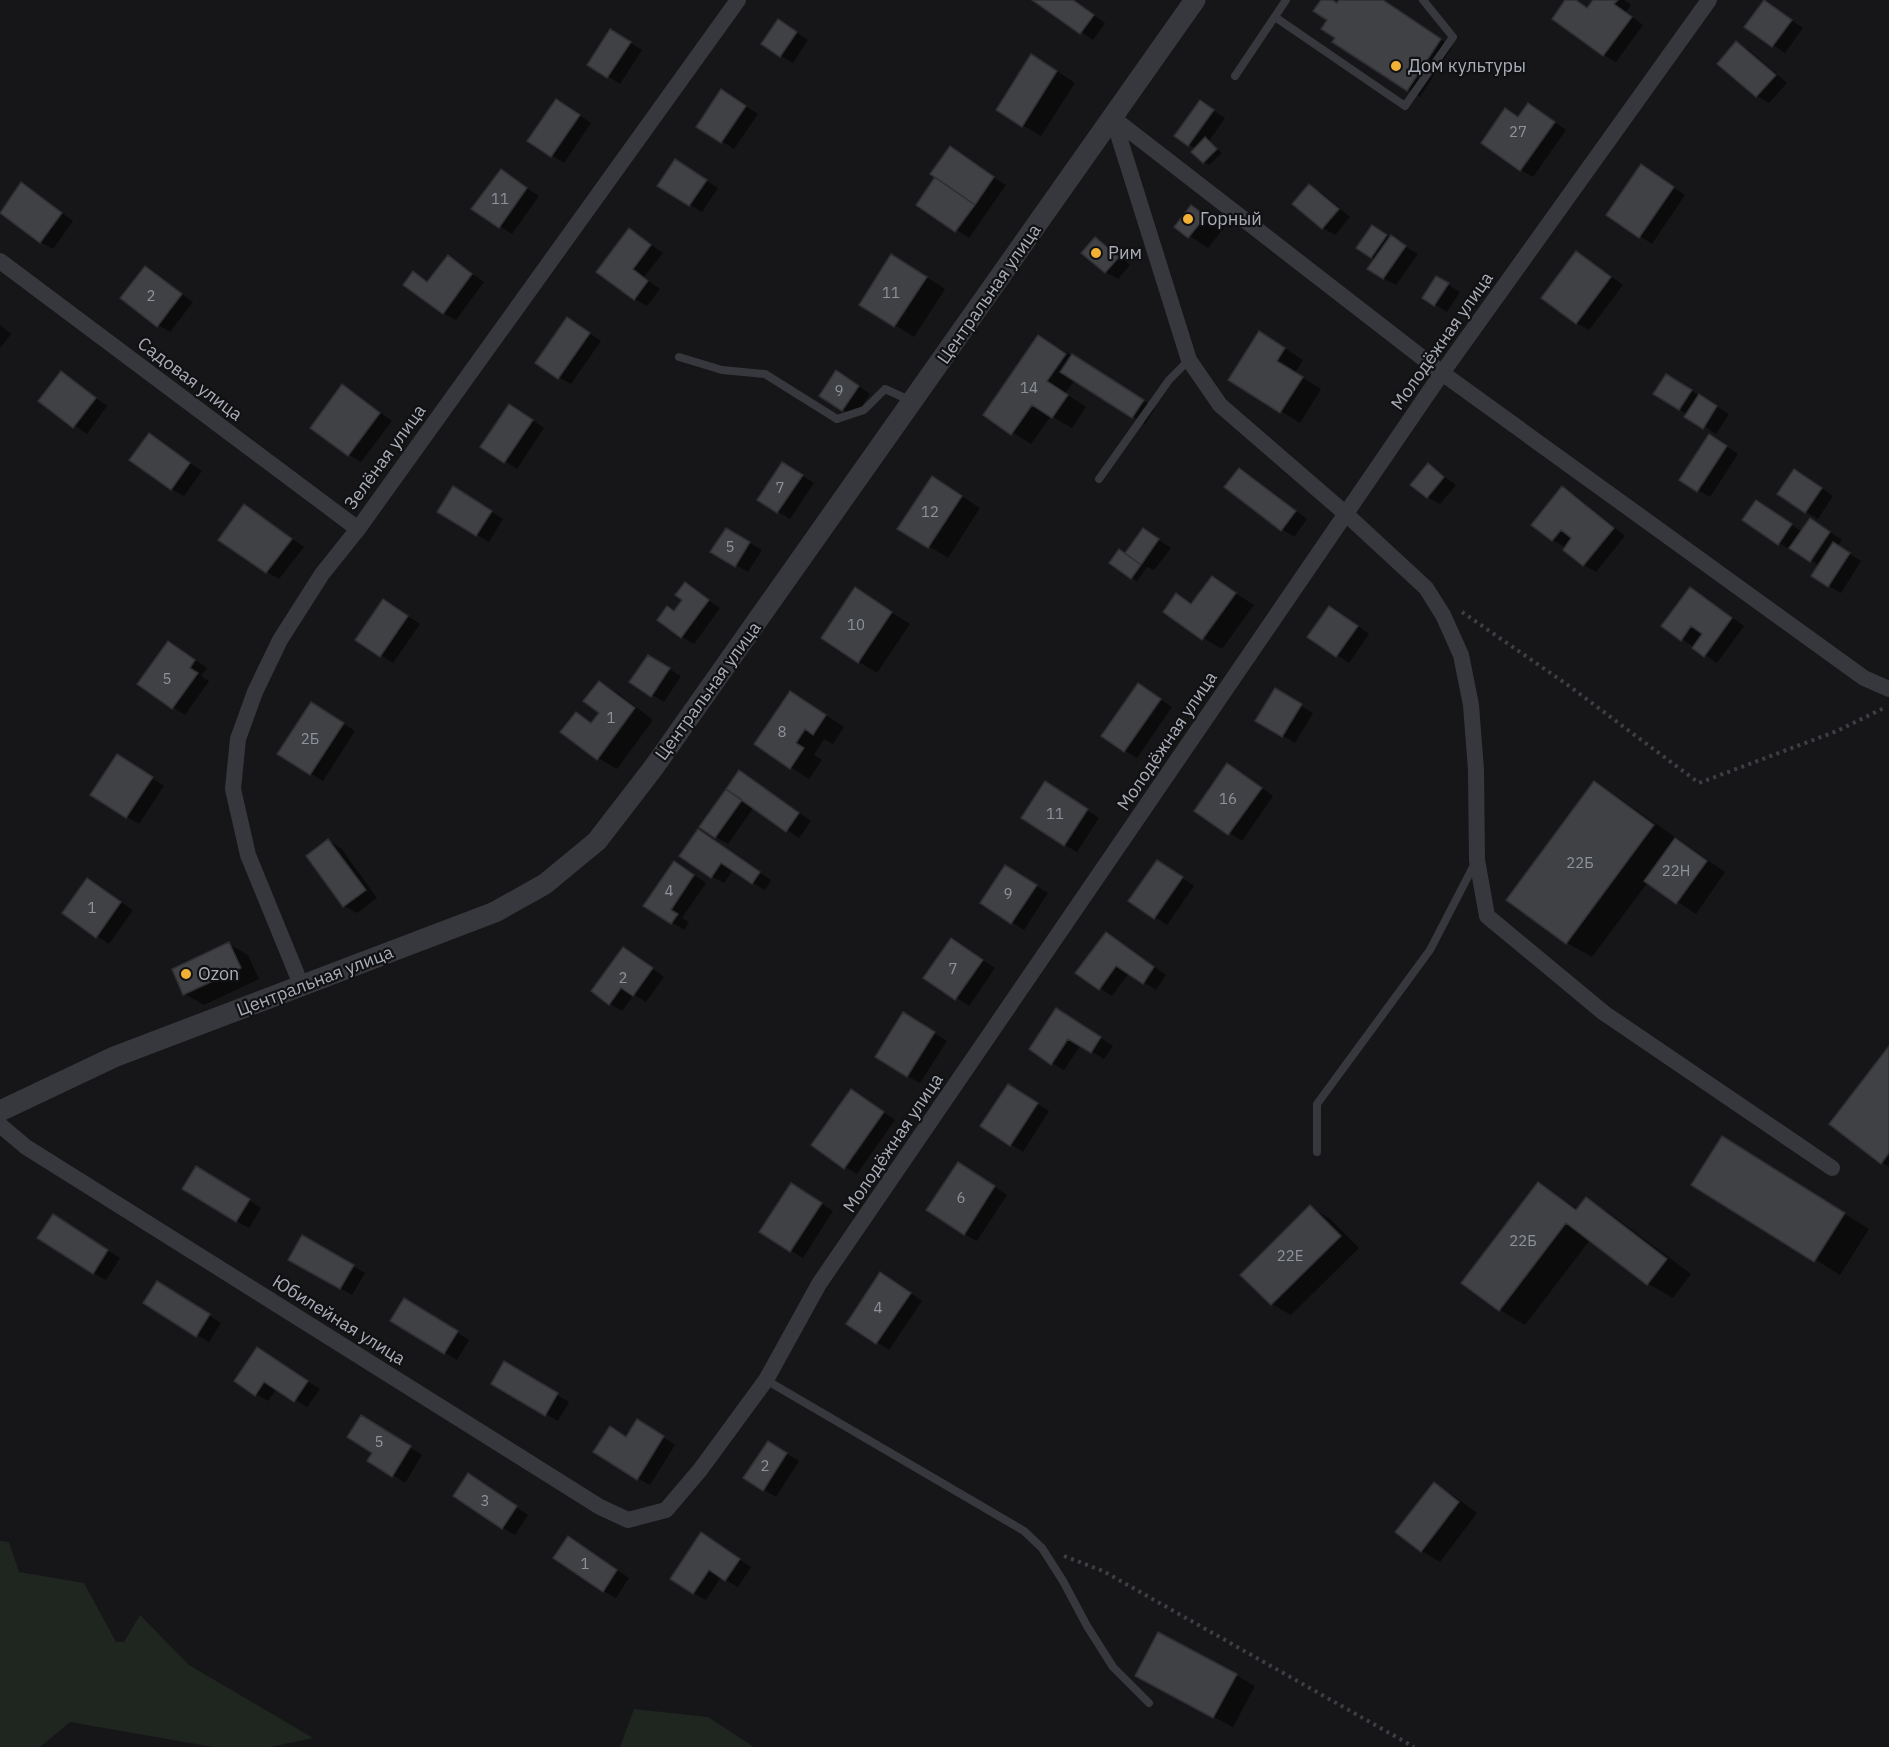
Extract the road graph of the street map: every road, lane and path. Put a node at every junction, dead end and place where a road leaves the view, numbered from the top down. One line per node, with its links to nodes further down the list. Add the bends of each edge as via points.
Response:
1 (738, 0): 16 (street, Зелёная улица)
2 (1194, 0): 8 (street, Центральная улица)
3 (1286, 0): 6 (lane)
4 (1423, 0): 6 (lane, via 1453,37 1405,106)
5 (1709, 0): 12 (street, Молодёжная улица)
6 (1275, 17): 7 (lane)
7 (1235, 76)
8 (1113, 118): 11 (street); 12 (street); 21 (street, Центральная улица, via 694,712 597,841 545,884 495,912)
9 (0, 261): 16 (street, Садовая улица)
10 (679, 357): 13 (lane, via 722,370 765,374 837,418 864,410 885,389)
11 (1189, 360): 14 (lane, via 1169,380); 15 (street, via 1220,405)
12 (1442, 373): 15 (street, Молодёжная улица); 18 (street, via 1864,678)
13 (907, 399)
14 (1099, 479)
15 (1346, 514): 20 (street, via 1426,588 1461,655 1473,727); 26 (street, Молодёжная улица, via 819,1284)
16 (357, 530): 21 (street, Зелёная улица, via 322,574 280,640 238,740 233,789 248,855)
17 (1454, 607): 19 (path, via 1566,682 1699,783 1837,731)
18 (1889, 689)
19 (1889, 706)
20 (1477, 860): 24 (lane, via 1430,950 1317,1104); 25 (street, via 1487,916 1604,1012)
21 (302, 987): 22 (street, Центральная улица, via 114,1057)
22 (0, 1111)
23 (0, 1125): 27 (street, Юбилейная улица, via 26,1147 600,1507 628,1520)
24 (1317, 1152)
25 (1832, 1168)
26 (766, 1380): 27 (street, Молодёжная улица); 28 (lane, via 1024,1531)
27 (666, 1510)
28 (1042, 1548): 29 (lane, via 1113,1667); 30 (path, via 1103,1570)
29 (1149, 1703)
30 (1414, 1747)

